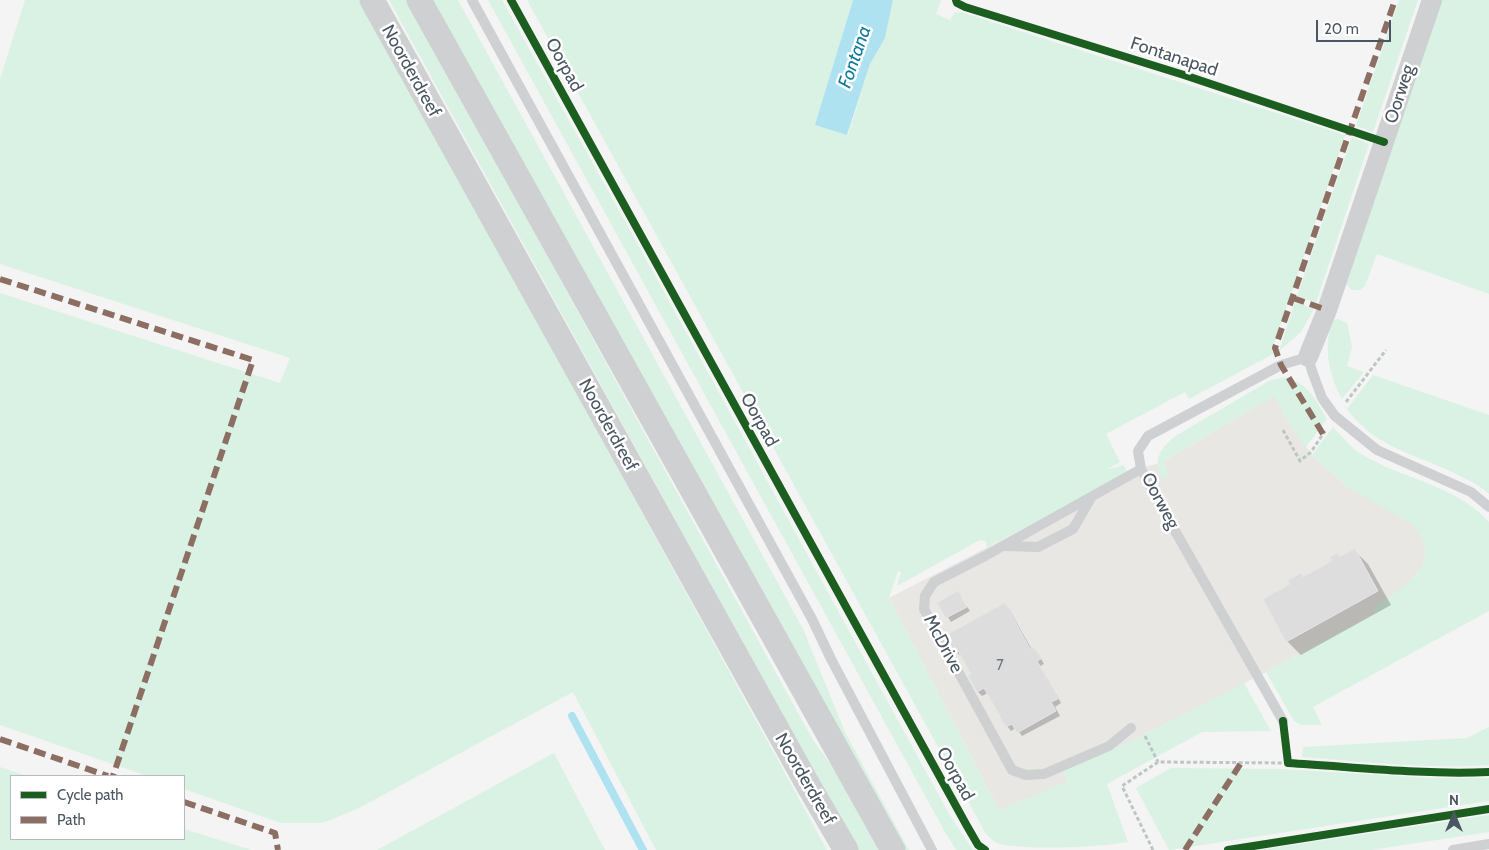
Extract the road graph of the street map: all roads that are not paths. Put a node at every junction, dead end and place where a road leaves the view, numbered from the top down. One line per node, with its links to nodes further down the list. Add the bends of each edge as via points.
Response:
1 (372, 0): 13 (street, Noorderdreef)
2 (419, 0): 14 (street)
3 (472, 0): 15 (lane, via 812,619)
4 (1432, 0): 5 (street, Oorweg, via 1327,310)
5 (1308, 357): 6 (lane, Oorweg, via 1282,365 1148,436 1138,451); 8 (lane, via 1322,398 1335,416 1377,450 1471,492)
6 (1142, 469): 7 (lane, McDrive); 10 (lane, Oorweg)
7 (1091, 497): 9 (lane, McDrive); 9 (lane, via 1073,530 1038,547)
8 (1489, 507)
9 (1004, 546): 11 (lane, McDrive, via 934,582 925,596 924,609 1012,770 1026,775 1044,774 1109,746)
10 (1283, 721)
11 (1131, 728)
12 (1489, 844): 16 (lane)
13 (846, 850)
14 (893, 850)
15 (932, 850)
16 (1453, 850)

